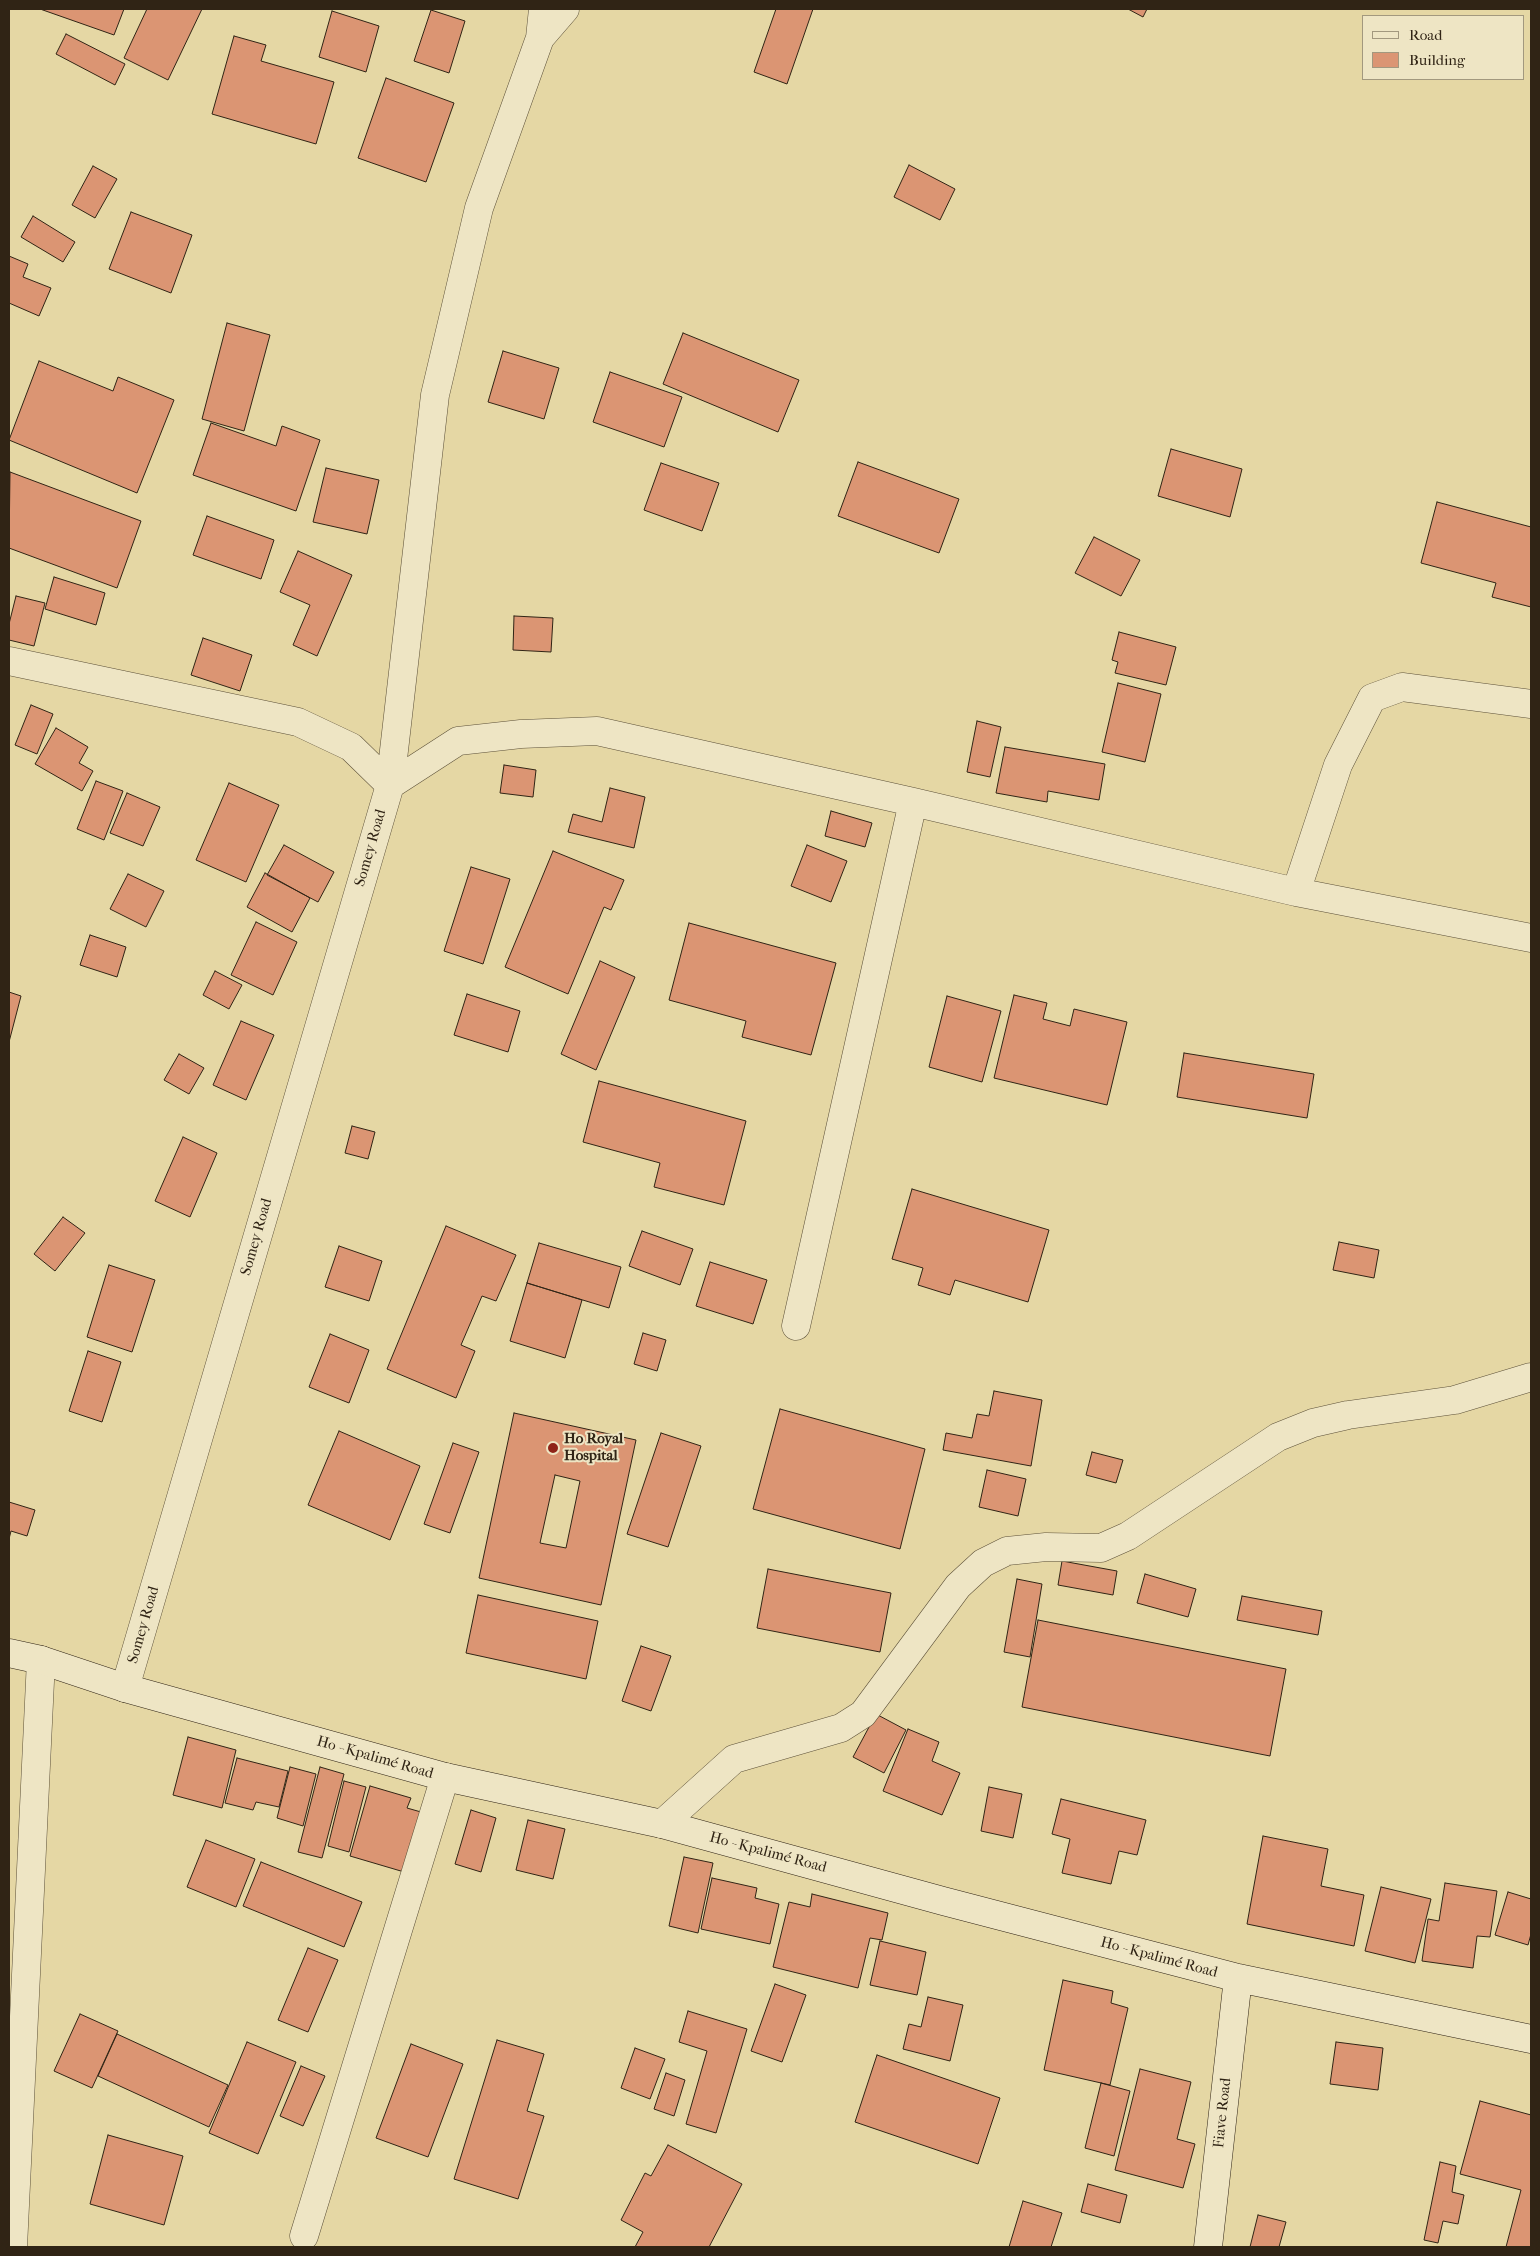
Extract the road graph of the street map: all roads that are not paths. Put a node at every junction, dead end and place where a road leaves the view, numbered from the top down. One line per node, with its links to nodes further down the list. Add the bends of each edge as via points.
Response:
1 (543, 9): 3 (street)
2 (565, 9): 3 (street)
3 (540, 38): 6 (street, Somey Road, via 479,208 435,394)
4 (9, 661): 6 (street, via 298,722 352,747)
5 (1531, 704): 8 (street, via 1402,687 1372,698 1338,765)
6 (390, 785): 7 (street, via 458,741 597,731); 14 (street, Somey Road)
7 (913, 802): 8 (street); 10 (street)
8 (1296, 892): 9 (street)
9 (1531, 938)
10 (796, 1326)
11 (1531, 1377): 16 (street, via 1455,1400 1314,1423 1278,1437 1128,1536 1101,1548 1046,1547 1007,1551 983,1562 958,1586 863,1714 842,1728 734,1759)
12 (9, 1654): 13 (street, Ho - Kpalimé Road)
13 (42, 1660): 14 (street, Ho - Kpalimé Road); 20 (street)
14 (125, 1688): 15 (street, Ho - Kpalimé Road)
15 (445, 1777): 16 (street, Ho - Kpalimé Road); 19 (street)
16 (662, 1824): 17 (street, Ho - Kpalimé Road, via 943,1902)
17 (1238, 1978): 18 (street, Ho - Kpalimé Road); 21 (street, Fiave Road)
18 (1531, 2039)
19 (304, 2236)
20 (13, 2247)
21 (1208, 2247)

